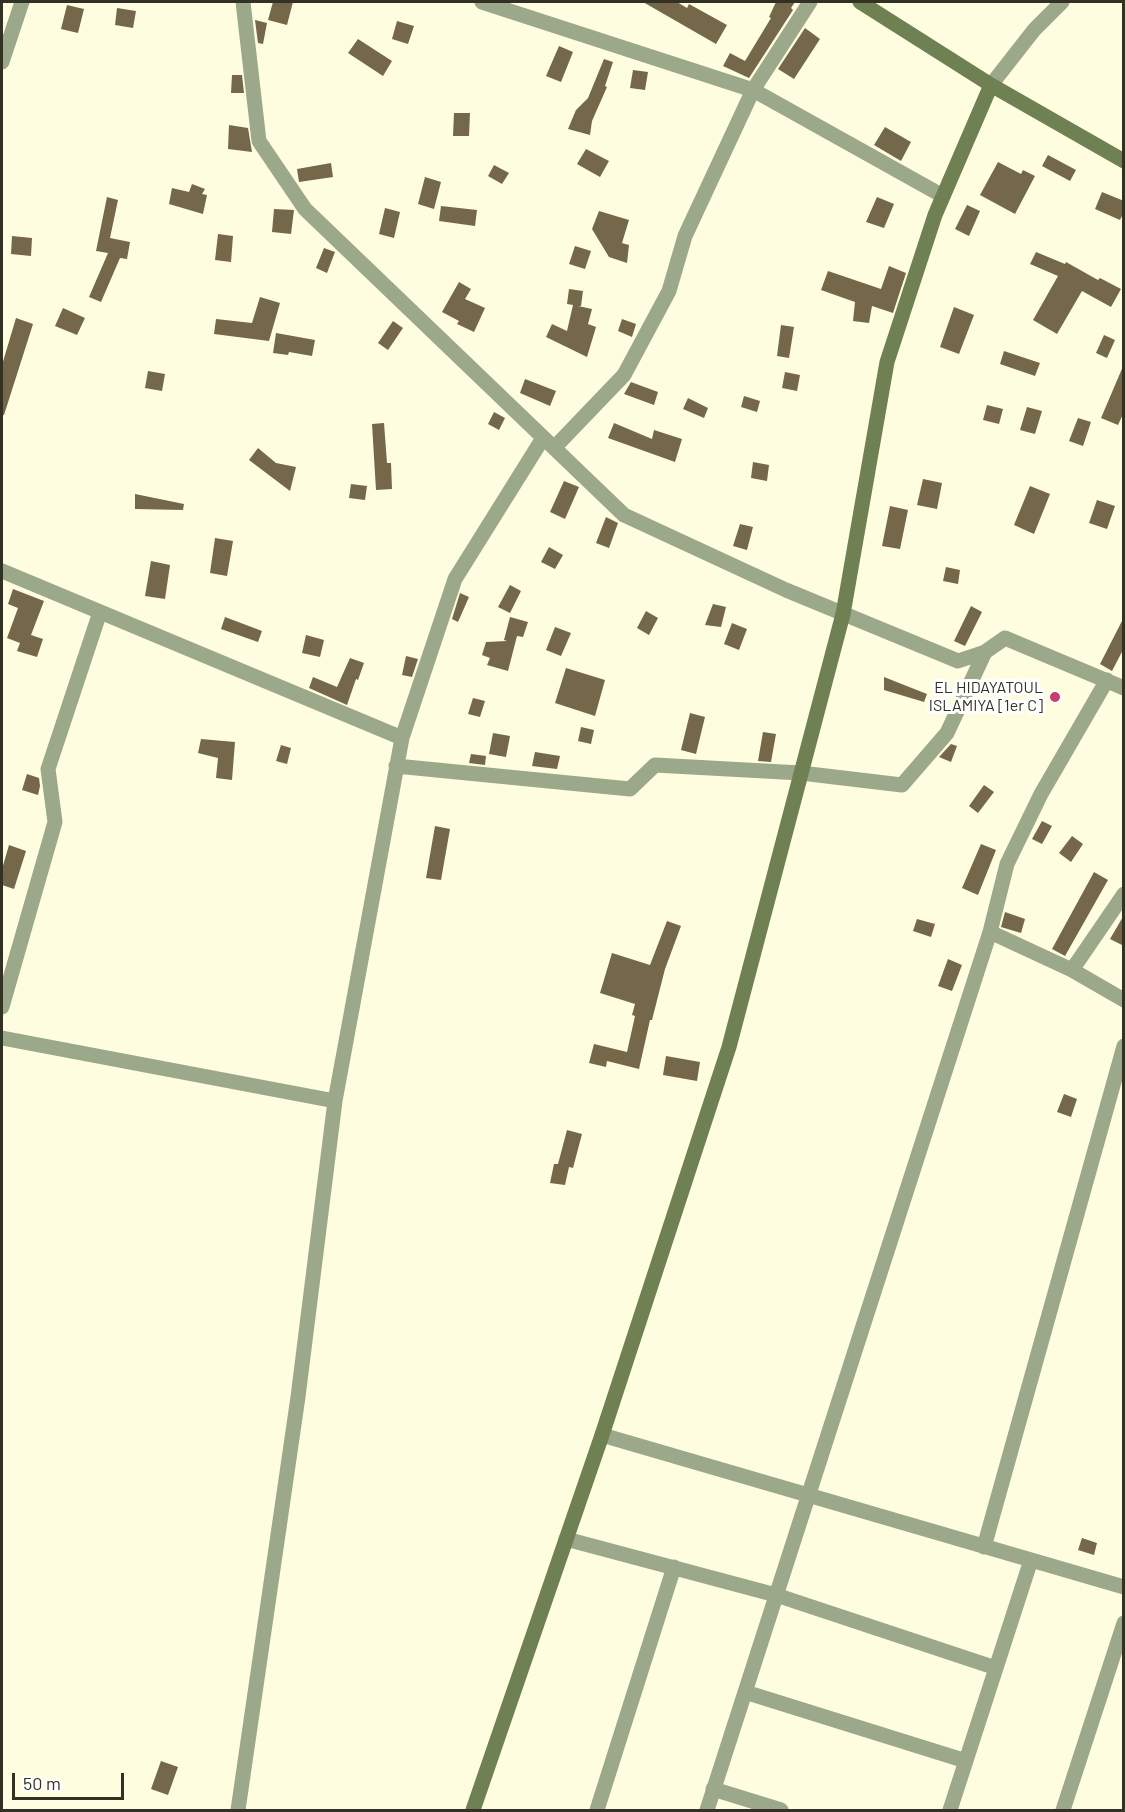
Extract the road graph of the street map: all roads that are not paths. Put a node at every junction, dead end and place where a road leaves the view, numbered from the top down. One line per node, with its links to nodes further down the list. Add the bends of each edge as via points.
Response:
1 (22, 2): 7 (street)
2 (243, 2): 12 (street, via 259,141 305,209)
3 (482, 2): 9 (street)
4 (810, 2): 9 (street)
5 (860, 2): 8 (street)
6 (1062, 2): 8 (street)
7 (2, 62)
8 (991, 85): 10 (street); 11 (street)
9 (753, 90): 11 (street); 12 (street, via 685,236 669,291 624,375)
10 (1124, 161)
11 (943, 196): 15 (street, via 887,362)
12 (548, 443): 15 (street, via 624,515); 19 (street, via 455,579)
13 (2, 572): 14 (street)
14 (100, 612): 19 (street); 26 (street, via 48,769 55,822)
15 (843, 614): 16 (street, via 958,661); 21 (street)
16 (985, 652): 17 (street, via 1005,638); 21 (street, via 948,733 902,785)
17 (1107, 680): 18 (street); 23 (street, via 1041,794 1008,864)
18 (1124, 688)
19 (402, 738): 20 (street)
20 (396, 766): 21 (street, via 630,789 655,765); 29 (street)
21 (801, 773): 30 (street, via 729,1047)
22 (1124, 894): 24 (street)
23 (990, 932): 24 (street); 31 (street)
24 (1072, 970): 25 (street)
25 (1124, 1000)
26 (2, 1007)
27 (2, 1038): 29 (street)
28 (1124, 1046): 33 (street)
29 (336, 1101): 43 (street)
30 (602, 1435): 31 (street); 32 (street)
31 (808, 1495): 33 (street); 37 (street)
32 (566, 1539): 35 (street); 44 (street)
33 (984, 1546): 34 (street)
34 (1030, 1560): 36 (street); 39 (street)
35 (674, 1568): 37 (street); 45 (street)
36 (1124, 1587)
37 (776, 1595): 39 (street); 40 (street)
38 (1124, 1623): 49 (street)
39 (996, 1668): 41 (street)
40 (745, 1692): 41 (street); 42 (street)
41 (966, 1761): 48 (street)
42 (713, 1790): 46 (street); 47 (street)
43 (238, 1810)
44 (474, 1810)
45 (597, 1810)
46 (707, 1810)
47 (781, 1810)
48 (950, 1810)
49 (1063, 1810)

